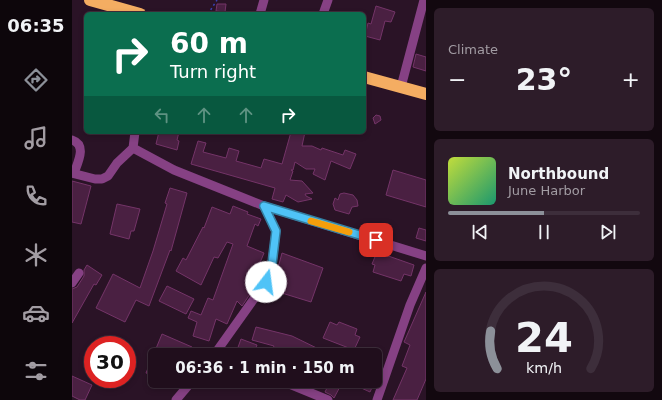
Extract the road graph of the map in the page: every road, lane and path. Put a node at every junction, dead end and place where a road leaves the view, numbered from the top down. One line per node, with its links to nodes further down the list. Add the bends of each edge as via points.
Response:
1 (90, 0): 6 (highway)
2 (217, 0): 7 (path)
3 (264, 0): 8 (street)
4 (328, 0): 9 (street)
5 (424, 0): 11 (street)
6 (133, 12)
7 (209, 12)
8 (261, 12)
9 (324, 12)
10 (366, 78): 11 (highway)
11 (401, 87): 12 (highway)
12 (426, 94)
13 (135, 134): 15 (street)
14 (72, 140): 16 (street, via 80,147 81,152)
15 (133, 148): 16 (street, via 108,176 102,179); 17 (street, via 174,170)
16 (73, 173)
17 (264, 206): 18 (street); 22 (street, via 276,231 272,264 266,282)
18 (422, 254): 19 (street)
19 (426, 269): 27 (street, via 410,305)
20 (80, 273): 21 (street)
21 (72, 283)
22 (221, 348)
23 (186, 388): 25 (street)
24 (299, 388): 26 (street)
25 (176, 400)
26 (328, 400)
27 (377, 400)

